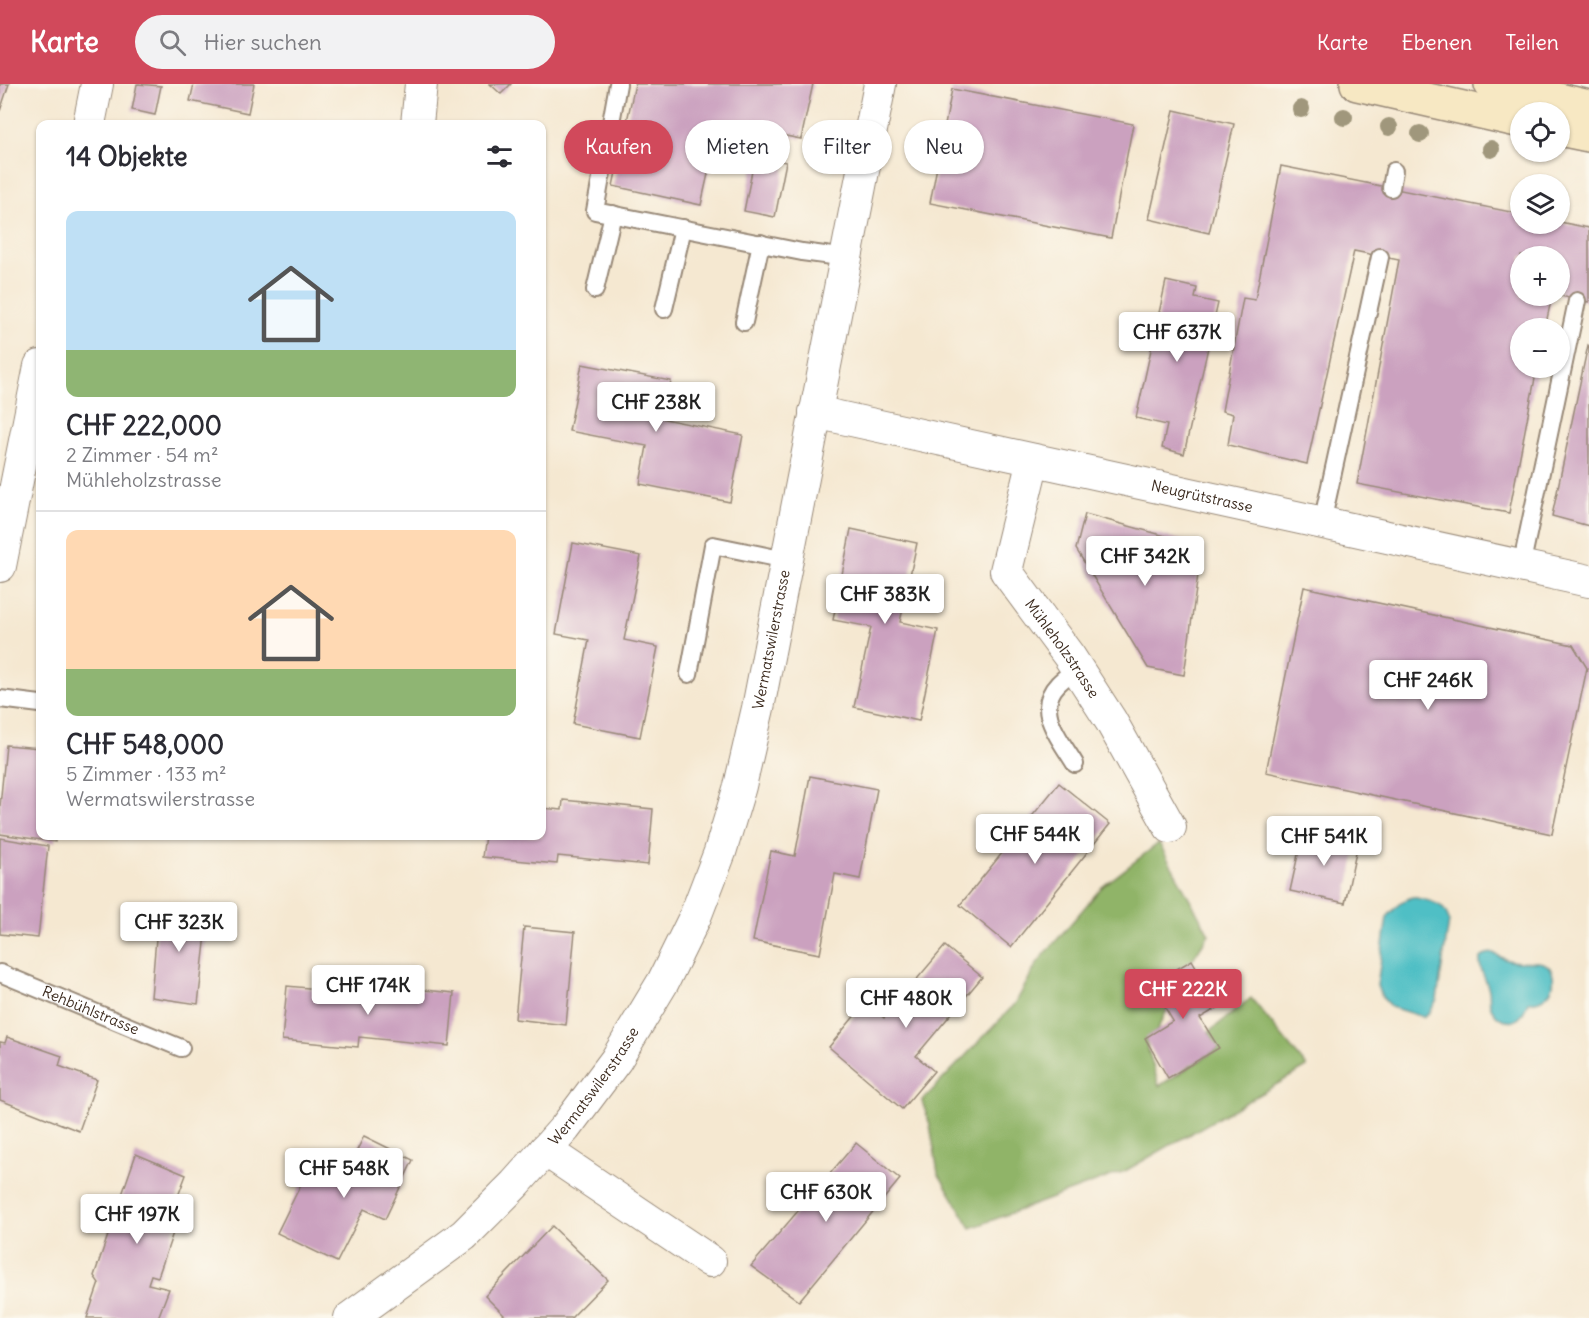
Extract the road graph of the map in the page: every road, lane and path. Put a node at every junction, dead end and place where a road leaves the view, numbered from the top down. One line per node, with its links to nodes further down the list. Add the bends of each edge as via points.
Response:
1 (97, 84): 9 (street)
2 (421, 84): 10 (street)
3 (618, 84): 15 (lane, via 595,211)
4 (880, 84): 19 (street, Wermatswilerstrasse)
5 (1357, 84): 8 (main road)
6 (1491, 84): 7 (main road)
7 (1589, 107)
8 (1510, 118)
9 (89, 120)
10 (417, 120)
11 (1570, 131): 12 (main road)
12 (1589, 135)
13 (1394, 171): 14 (lane)
14 (1391, 188)
15 (613, 214): 16 (lane); 20 (lane)
16 (683, 228): 17 (lane); 22 (lane)
17 (761, 243): 19 (lane); 23 (lane)
18 (1380, 257): 27 (lane)
19 (847, 258): 25 (street, Wermatswilerstrasse)
20 (595, 290)
21 (1577, 301): 30 (lane)
22 (664, 309)
23 (744, 322)
24 (36, 386): 29 (street)
25 (815, 412): 26 (street, Neugrütstrasse); 28 (street, Wermatswilerstrasse)
26 (1033, 460): 27 (street, Neugrütstrasse); 32 (street, Mühleholzstrasse, via 1006,571)
27 (1322, 523): 30 (street, Neugrütstrasse)
28 (786, 560): 33 (lane, via 713,545); 40 (street, Wermatswilerstrasse, via 740,786 695,917 663,982 616,1060)
29 (0, 566)
30 (1521, 567): 31 (street, Neugrütstrasse)
31 (1589, 581)
32 (1077, 668): 36 (lane, via 1056,685 1047,706 1048,719); 37 (street, Mühleholzstrasse)
33 (689, 674)
34 (0, 699): 35 (lane)
35 (36, 704)
36 (1076, 764)
37 (1170, 827)
38 (0, 974): 39 (lane, Rehbühlstrasse)
39 (181, 1048)
40 (545, 1150): 41 (street, Wermatswilerstrasse); 42 (street, Wermatswilerstrasse, via 464,1235)
41 (710, 1262)
42 (350, 1318)

